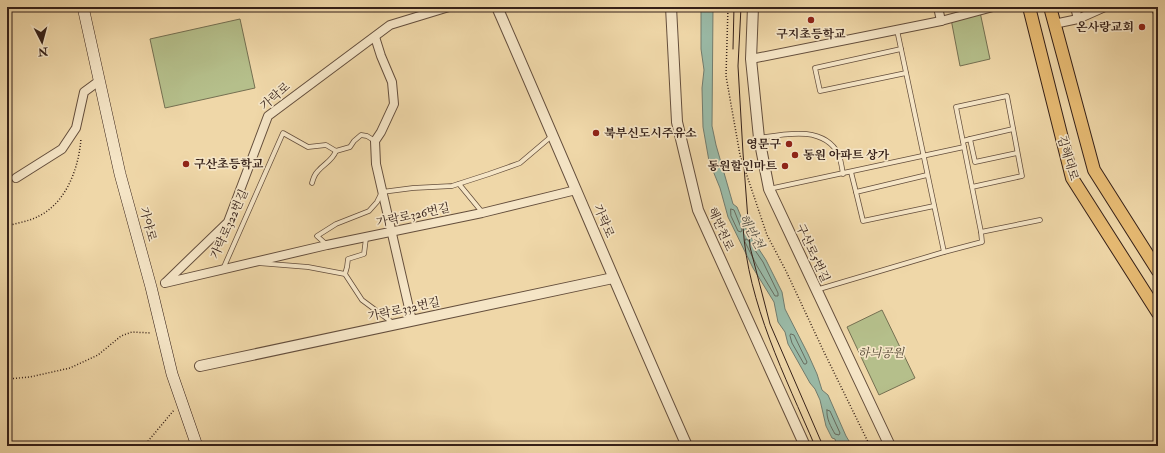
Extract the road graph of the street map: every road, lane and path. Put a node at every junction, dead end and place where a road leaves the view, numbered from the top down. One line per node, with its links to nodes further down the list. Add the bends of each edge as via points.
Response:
1 (83, 7): 22 (main road, 가야로)
2 (448, 7): 18 (street, 가락로, via 390,25)
3 (497, 7): 24 (street, 가락로)
4 (671, 7): 71 (street, 해반천로, via 677,122 698,210)
5 (753, 7): 20 (street, 구산로5번길)
6 (938, 7): 15 (street)
7 (993, 7): 15 (street)
8 (1029, 7): 61 (main road, 김해대로, via 1072,178)
9 (1050, 7): 16 (main road, 김해대로)
10 (1075, 7): 14 (street)
11 (1105, 7): 14 (street)
12 (1155, 7): 13 (street)
13 (1158, 13)
14 (1078, 19): 16 (street)
15 (941, 21): 17 (street)
16 (1054, 24): 56 (main road, 김해대로, via 1094,170)
17 (897, 30): 19 (lane); 20 (street)
18 (375, 37): 28 (street, via 392,82 394,104); 59 (street, 가락로, via 268,116 228,222)
19 (901, 49): 21 (lane); 21 (lane, via 815,68 820,91)
20 (751, 60): 26 (street, 구산로5번길)
21 (906, 72): 33 (lane)
22 (99, 81): 37 (street, via 84,92 76,128 62,149); 64 (main road, 가야로, via 120,174)
23 (1013, 129): 27 (lane); 29 (lane, via 1007,96 956,107); 32 (lane)
24 (553, 135): 39 (lane, via 520,163); 42 (street, 가락로)
25 (81, 136): 48 (path, via 80,155 73,178 57,203 39,216)
26 (759, 138): 35 (lane, via 798,133 814,135 834,148 839,156); 41 (street, 구산로5번길)
27 (970, 139): 29 (lane); 32 (lane, via 975,162)
28 (375, 141): 31 (lane, via 361,135 350,147); 43 (street, via 376,164)
29 (963, 141): 30 (lane)
30 (964, 147): 33 (lane); 40 (lane)
31 (336, 151): 38 (lane, via 332,160 316,172); 55 (lane, 가락로322번길, via 326,145 308,147 283,133)
32 (1017, 153): 40 (lane, via 1022,176)
33 (923, 155): 34 (lane); 36 (lane)
34 (852, 172): 35 (lane); 44 (lane)
35 (843, 174): 41 (lane)
36 (928, 175): 44 (lane); 45 (lane)
37 (16, 178)
38 (312, 183)
39 (459, 184): 43 (lane); 46 (lane)
40 (972, 187): 50 (lane)
41 (769, 189): 60 (street, 구산로5번길)
42 (576, 190): 46 (street, 가락로326번길); 58 (street, 가락로)
43 (382, 192): 49 (street); 52 (lane, via 369,211 336,224 317,236)
44 (856, 192): 45 (lane, via 863,221)
45 (934, 206): 53 (lane)
46 (482, 213): 49 (street, 가락로326번길)
47 (1040, 220): 50 (lane)
48 (7, 226)
49 (391, 232): 51 (street, 가락로326번길); 62 (street)
50 (981, 232): 53 (lane, via 982,242)
51 (366, 238): 52 (street, 가락로326번길); 57 (lane, via 364,254 348,259)
52 (327, 245): 54 (street, 가락로326번길)
53 (944, 252): 60 (lane)
54 (253, 263): 55 (street, 가락로326번길); 57 (lane, 가락로326번길, via 308,267)
55 (223, 270): 59 (street, 가락로326번길)
56 (1158, 271)
57 (344, 274): 63 (lane, via 362,300)
58 (614, 278): 62 (street, 가락로332번길); 70 (street, 가락로)
59 (165, 283)
60 (816, 290): 72 (street, 구산로5번길)
61 (1158, 313)
62 (412, 321): 63 (street, 가락로332번길)
63 (395, 324): 65 (street, 가락로332번길)
64 (163, 333): 66 (path, via 132,332 121,336 98,356 70,368); 67 (main road, 가야로, via 172,374)
65 (200, 366)
66 (7, 379)
67 (182, 401): 68 (path); 69 (main road, 가야로)
68 (144, 446)
69 (196, 446)
70 (686, 446)
71 (805, 446)
72 (890, 446)

